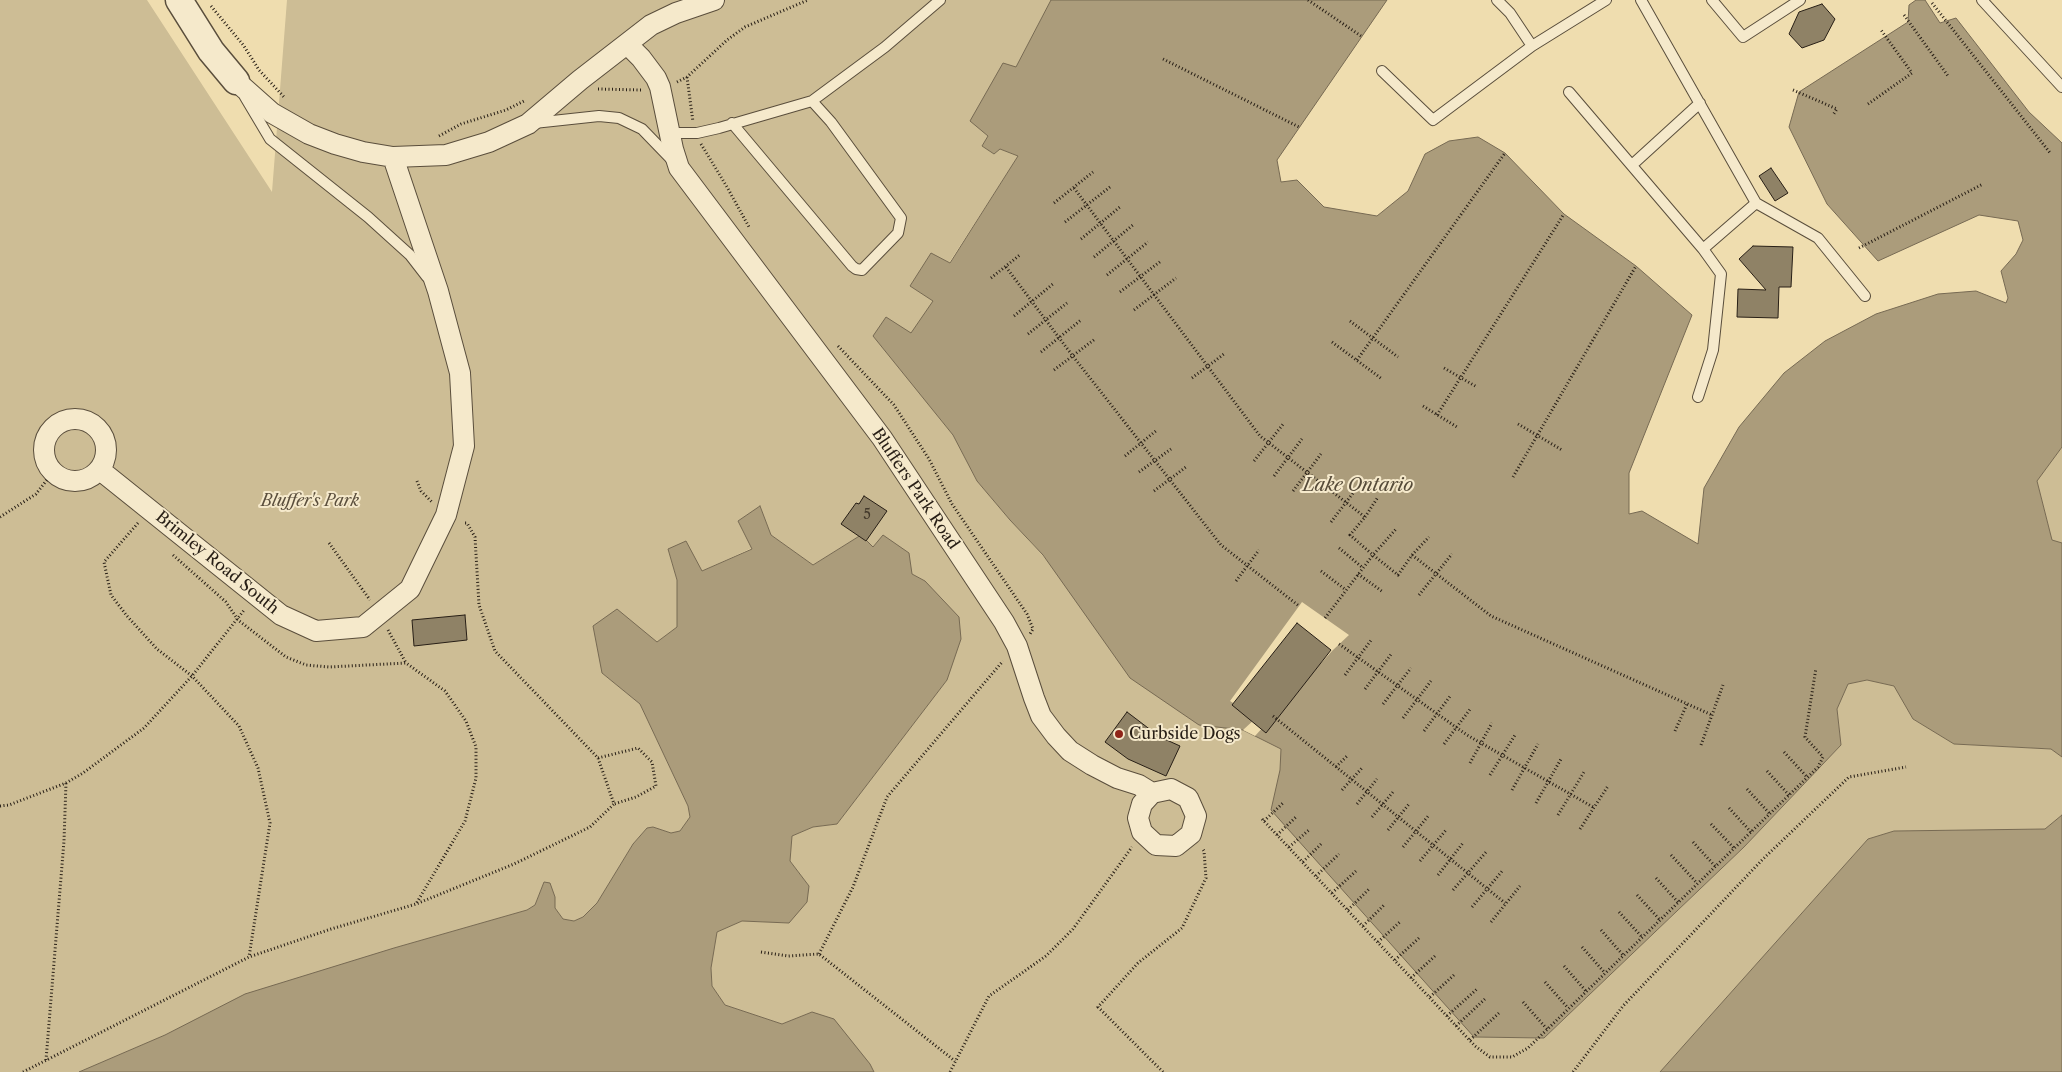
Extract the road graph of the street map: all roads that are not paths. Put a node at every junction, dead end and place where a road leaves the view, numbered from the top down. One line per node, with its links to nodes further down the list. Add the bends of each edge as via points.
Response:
1 (179, 0): 13 (street, Brimley Road South, via 211,51)
2 (714, 0): 10 (street, Bluffers Park Road, via 651,25)
3 (940, 0): 16 (lane)
4 (1497, 0): 11 (lane)
5 (1606, 0): 11 (lane)
6 (1641, 0): 17 (lane)
7 (1712, 0): 8 (lane, via 1742,37)
8 (1800, 0)
9 (1982, 0): 14 (lane)
10 (627, 44): 19 (street, Bluffers Park Road); 20 (street, Bluffers Park Road, via 656,78)
11 (1532, 46): 12 (lane, via 1434,120)
12 (1382, 71)
13 (236, 81): 21 (street, Bluffers Park Road, via 272,113 309,134 363,152); 26 (lane, Brimley Road South, via 270,139 368,217 410,255)
14 (2062, 86)
15 (1569, 92): 22 (lane)
16 (812, 101): 18 (lane); 18 (lane, via 900,216 898,233 862,270 852,266)
17 (1700, 103): 22 (lane); 24 (lane)
18 (732, 123): 20 (lane, via 697,133)
19 (528, 124): 21 (street, Bluffers Park Road, via 489,142 446,155); 23 (lane, Bluffers Park Road, via 599,116 620,118 642,129)
20 (669, 133): 23 (street, Bluffers Park Road)
21 (393, 157): 26 (street, Brimley Road South)
22 (1632, 166): 25 (lane)
23 (679, 168): 30 (street, Bluffers Park Road, via 877,431 1004,622 1017,646 1041,716 1056,736 1092,766)
24 (1756, 203): 25 (lane); 27 (lane, via 1818,238)
25 (1703, 249): 28 (lane, via 1721,274 1713,350)
26 (438, 291): 29 (street, Brimley Road South, via 460,373 464,446 446,515 410,590 363,627 316,632 281,615 256,593 144,516)
27 (1865, 296)
28 (1698, 397)
29 (100, 470): 29 (street, via 81,481 61,478 53,472 44,451 51,429 71,418 92,423 100,430 108,449)
30 (1152, 793): 30 (street, Bluffers Park Road, via 1171,789 1188,798 1196,816 1191,834 1176,846 1156,845 1142,832 1138,818 1142,804)

